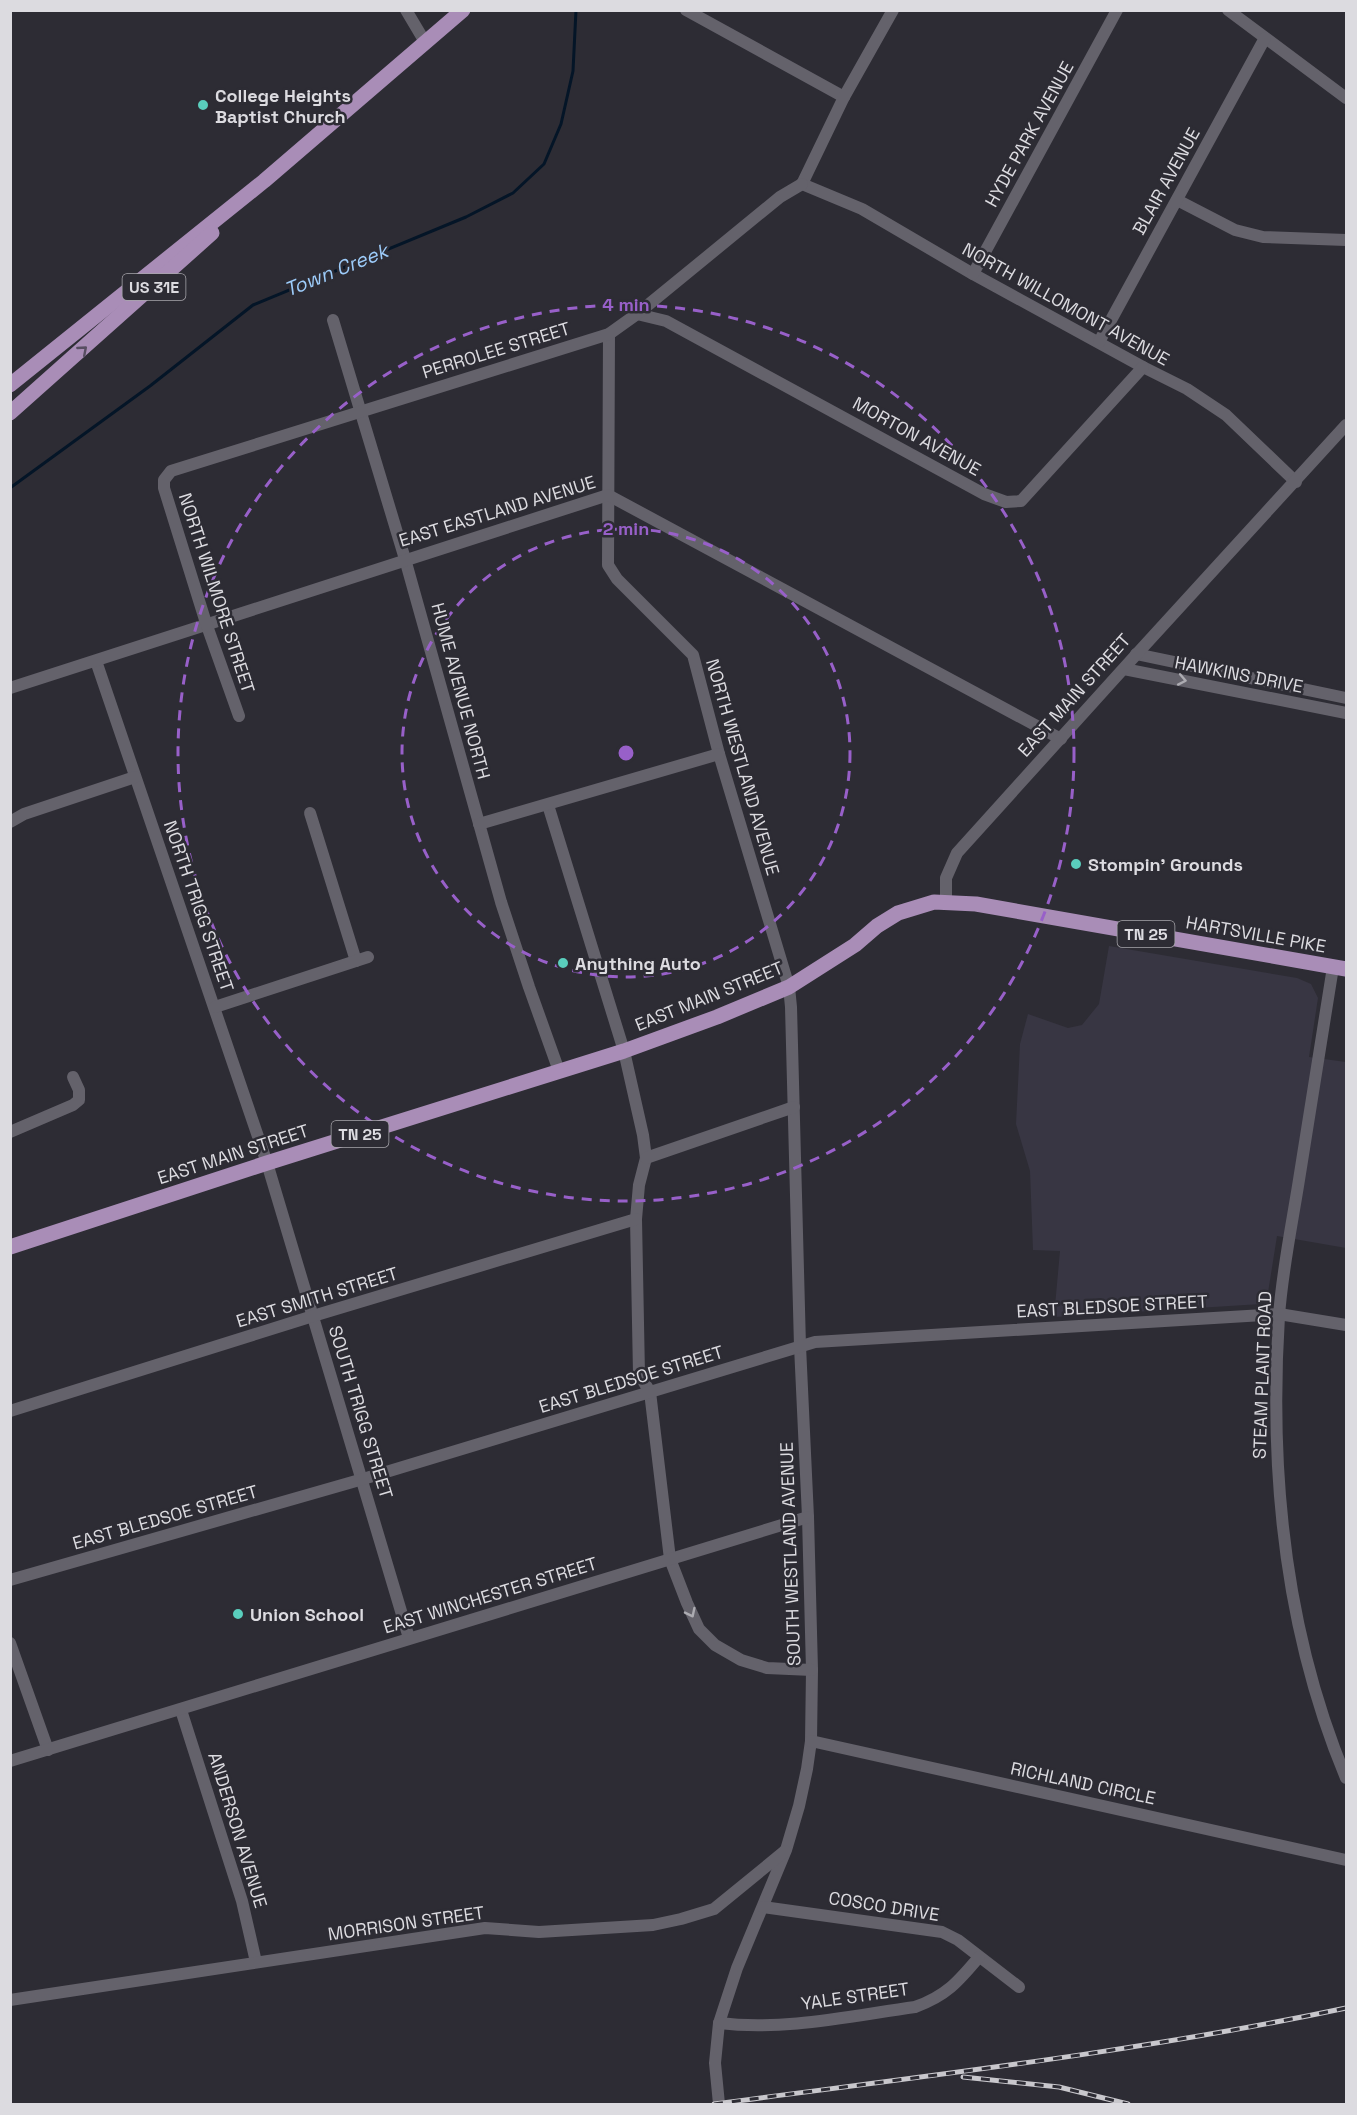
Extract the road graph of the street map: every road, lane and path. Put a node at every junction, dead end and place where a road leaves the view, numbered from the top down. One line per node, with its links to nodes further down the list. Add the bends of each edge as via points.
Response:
1 (406, 10): 8 (street)
2 (463, 10): 8 (main road, US 31E)
3 (686, 10): 9 (street)
4 (893, 10): 9 (street)
5 (1117, 10): 15 (street, HYDE PARK AVENUE)
6 (1228, 10): 7 (street)
7 (1265, 38): 10 (street); 13 (street, BLAIR AVENUE)
8 (425, 42): 12 (main road, US 31E)
9 (844, 97): 11 (street)
10 (1347, 98)
11 (802, 184): 15 (street, NORTH WILLOMONT AVENUE, via 862,209); 16 (street, PERROLEE STREET, via 780,196)
12 (245, 200): 21 (main road, US 31E); 23 (main road, US 31E, one-way to 12)
13 (1177, 200): 14 (street, via 1235,230 1263,237); 19 (street, BLAIR AVENUE)
14 (1347, 240)
15 (973, 274): 19 (street, NORTH WILLOMONT AVENUE)
16 (637, 314): 18 (street, PERROLEE STREET); 20 (street, MORTON AVENUE, via 666,321 984,494 1006,502 1021,501)
17 (333, 320): 22 (street, HUME AVENUE NORTH)
18 (609, 334): 22 (street, PERROLEE STREET); 27 (street, NORTH WESTLAND AVENUE)
19 (1099, 342): 20 (street, NORTH WILLOMONT AVENUE)
20 (1143, 367): 26 (street, NORTH WILLOMONT AVENUE, via 1226,415)
21 (10, 385)
22 (362, 411): 25 (street, PERROLEE STREET, via 171,471); 28 (street, HUME AVENUE NORTH)
23 (10, 413)
24 (1347, 425): 26 (street, EAST MAIN STREET)
25 (164, 480): 29 (street, NORTH WILMORE STREET)
26 (1296, 482): 30 (street, EAST MAIN STREET)
27 (608, 495): 28 (street, EAST EASTLAND AVENUE); 37 (street, EAST EASTLAND AVENUE); 38 (street, NORTH WESTLAND AVENUE, via 608,565 617,579 693,655)
28 (405, 559): 29 (street, EAST EASTLAND AVENUE); 43 (street, HUME AVENUE NORTH)
29 (206, 623): 31 (street, EAST EASTLAND AVENUE); 36 (street, NORTH WILMORE STREET)
30 (1136, 654): 32 (street, EAST MAIN STREET); 34 (street, HAWKINS DRIVE)
31 (96, 661): 33 (street, EAST EASTLAND AVENUE); 39 (street, NORTH TRIGG STREET)
32 (1124, 669): 35 (street, HAWKINS DRIVE, one-way to 35); 37 (street, EAST MAIN STREET)
33 (10, 688)
34 (1347, 699)
35 (1347, 713)
36 (239, 716)
37 (1061, 739): 44 (street, EAST MAIN STREET, via 957,853 946,878)
38 (719, 754): 40 (street); 48 (street, NORTH WESTLAND AVENUE)
39 (135, 777): 42 (street); 49 (street, NORTH TRIGG STREET)
40 (548, 805): 43 (street); 50 (street)
41 (310, 813): 46 (street)
42 (10, 822)
43 (478, 824): 51 (street, HUME AVENUE NORTH)
44 (946, 901): 47 (main road, HARTSVILLE PIKE / TN 25); 48 (main road, EAST MAIN STREET / TN 25, via 921,904 898,913)
45 (368, 957): 46 (street)
46 (356, 961): 49 (street)
47 (1340, 968): 59 (street, STEAM PLANT ROAD)
48 (789, 987): 50 (main road, EAST MAIN STREET / TN 25); 53 (street, SOUTH WESTLAND AVENUE)
49 (215, 1007): 56 (street, NORTH TRIGG STREET)
50 (624, 1051): 51 (main road, EAST MAIN STREET / TN 25); 55 (street)
51 (559, 1071): 56 (main road, EAST MAIN STREET / TN 25)
52 (73, 1077): 54 (street, via 79,1100)
53 (794, 1107): 55 (street); 62 (street, SOUTH WESTLAND AVENUE)
54 (10, 1132)
55 (646, 1158): 57 (street)
56 (267, 1163): 58 (main road, EAST MAIN STREET / TN 25); 60 (street, SOUTH TRIGG STREET)
57 (636, 1219): 60 (street, EAST SMITH STREET); 63 (street, via 639,1374)
58 (10, 1246)
59 (1279, 1314): 61 (street); 62 (street, EAST BLEDSOE STREET); 76 (street, STEAM PLANT ROAD, via 1277,1473 1291,1591 1309,1673)
60 (314, 1316): 64 (street, EAST SMITH STREET); 65 (street, SOUTH TRIGG STREET)
61 (1347, 1325)
62 (800, 1346): 63 (street, EAST BLEDSOE STREET); 66 (street, SOUTH WESTLAND AVENUE)
63 (650, 1392): 65 (street, EAST BLEDSOE STREET); 67 (street)
64 (10, 1411)
65 (363, 1479): 68 (street, EAST BLEDSOE STREET); 69 (street, SOUTH TRIGG STREET)
66 (808, 1517): 67 (street, EAST WINCHESTER STREET); 71 (street, SOUTH WESTLAND AVENUE)
67 (670, 1558): 69 (street, EAST WINCHESTER STREET); 71 (street, one-way to 71, via 699,1629 715,1645 741,1660 767,1668)
68 (10, 1580)
69 (409, 1638): 72 (street, EAST WINCHESTER STREET)
70 (10, 1642): 74 (street)
71 (812, 1670): 73 (street, SOUTH WESTLAND AVENUE)
72 (181, 1710): 74 (street, EAST WINCHESTER STREET); 81 (street, ANDERSON AVENUE, via 242,1901)
73 (811, 1741): 77 (street, SOUTH WESTLAND AVENUE, via 800,1806); 78 (street, RICHLAND CIRCLE)
74 (48, 1750): 75 (street, EAST WINCHESTER STREET)
75 (10, 1761)
76 (1347, 1778)
77 (786, 1850): 79 (street, SOUTH WESTLAND AVENUE); 81 (street, MORRISON STREET, via 714,1909 681,1919 539,1932 485,1928)
78 (1347, 1860)
79 (763, 1907): 80 (street, COSCO DRIVE, via 942,1932); 84 (street, SOUTH WESTLAND AVENUE)
80 (979, 1957): 82 (street, COSCO DRIVE); 84 (street, YALE STREET, via 949,1991 915,2007 775,2026)
81 (256, 1962): 83 (street, MORRISON STREET)
82 (1019, 1987)
83 (10, 2000)
84 (719, 2023): 85 (street, SOUTH WESTLAND AVENUE, via 715,2055)
85 (719, 2104)

